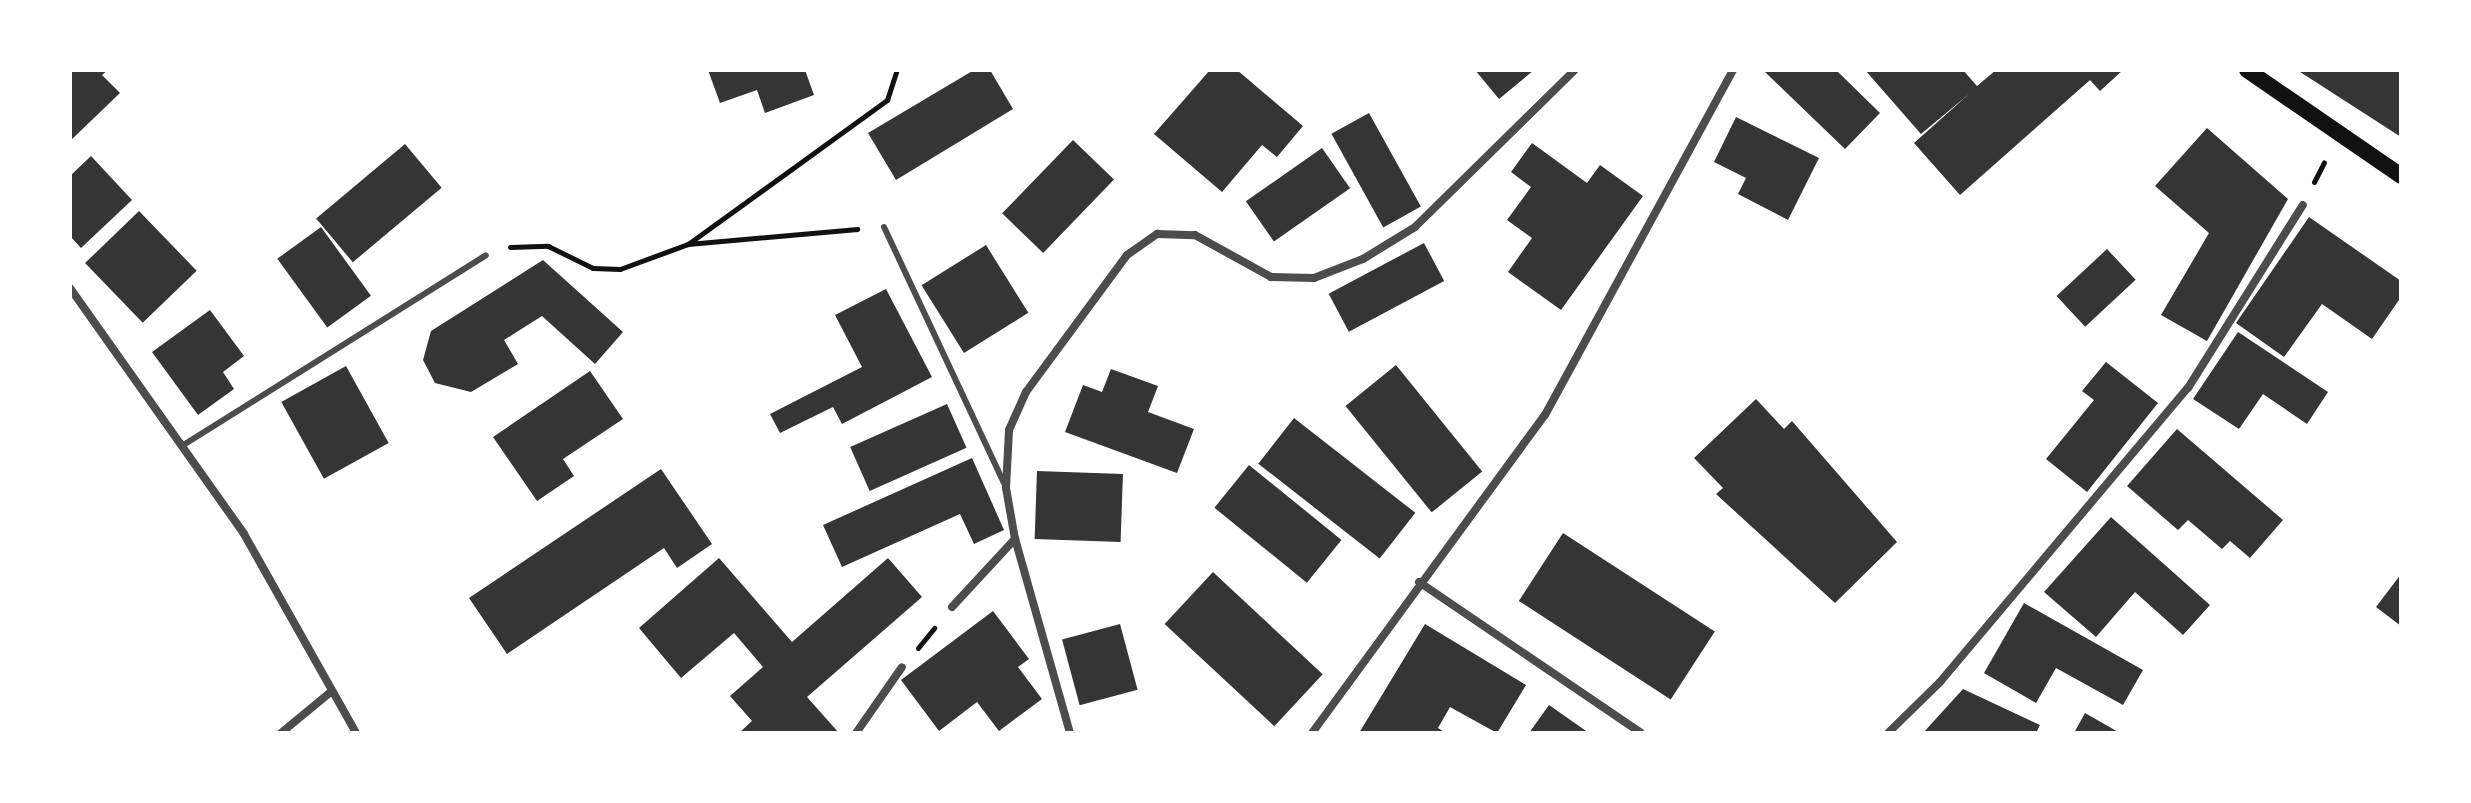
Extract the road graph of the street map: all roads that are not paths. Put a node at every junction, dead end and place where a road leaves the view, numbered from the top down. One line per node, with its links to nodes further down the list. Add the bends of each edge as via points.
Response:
1 (1575, 70): 10 (street, via 1415,227 1363,259 1314,278 1271,277 1195,235 1157,234 1127,255 1026,392 1009,430)
2 (1733, 70): 12 (street, via 1545,415)
3 (2247, 70): 4 (main road)
4 (2401, 176)
5 (2303, 205): 22 (street, via 2188,388 1940,682)
6 (884, 227): 10 (lane)
7 (486, 255): 9 (lane)
8 (70, 288): 9 (street)
9 (185, 444): 15 (street)
10 (1006, 488): 11 (street)
11 (1015, 539): 13 (street); 19 (street)
12 (1419, 582): 20 (street); 21 (street)
13 (952, 607)
14 (902, 667): 18 (street)
15 (332, 691): 16 (street); 17 (street)
16 (281, 733)
17 (356, 733)
18 (856, 733)
19 (1070, 733)
20 (1312, 733)
21 (1641, 733)
22 (1888, 733)

